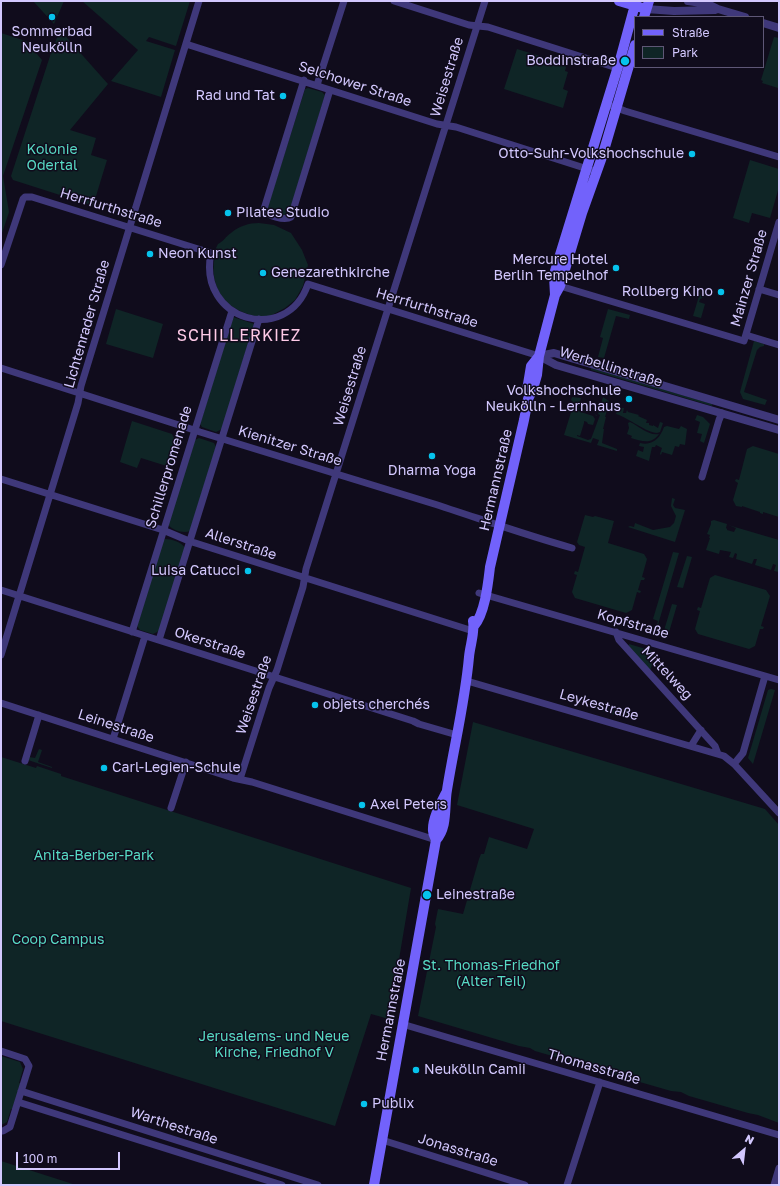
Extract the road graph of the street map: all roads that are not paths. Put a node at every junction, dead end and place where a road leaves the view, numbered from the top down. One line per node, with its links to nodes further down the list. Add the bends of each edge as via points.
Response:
1 (199, 1): 14 (street, Lichtenrader Straße)
2 (344, 1): 18 (street)
3 (394, 1): 12 (street)
4 (485, 1): 12 (street, Weisestraße)
5 (619, 1): 7 (main road)
6 (688, 1): 9 (street, via 708,4)
7 (635, 3): 8 (main road); 16 (main road, Hermannstraße)
8 (646, 9): 9 (street)
9 (718, 9): 10 (street)
10 (742, 16)
11 (764, 23): 13 (street)
12 (477, 26): 16 (street); 22 (street, Weisestraße)
13 (779, 28)
14 (186, 44): 17 (street, Selchower Straße); 27 (street, Lichtenrader Straße)
15 (634, 48): 21 (main road, Hermannstraße)
16 (617, 68): 20 (main road, Hermannstraße)
17 (304, 80): 18 (street, Selchower Straße); 19 (street, via 264,209 267,214 285,219 291,217)
18 (317, 85): 19 (street, Selchower Straße)
19 (330, 90): 22 (street, Selchower Straße)
20 (606, 104): 21 (street); 24 (main road, Hermannstraße)
21 (616, 107): 23 (street); 25 (main road, Hermannstraße)
22 (446, 125): 24 (street, Selchower Straße); 32 (street, Weisestraße)
23 (779, 157)
24 (586, 168): 25 (street); 30 (main road, Hermannstraße, via 554,276)
25 (597, 172): 30 (main road, Hermannstraße)
26 (779, 222): 29 (street, Mainzer Straße)
27 (130, 227): 28 (street, Herrfurthstraße, via 25,197); 33 (street, Herrfurthstraße, via 211,253 213,288 220,300); 41 (street, Lichtenrader Straße)
28 (1, 265)
29 (760, 289): 31 (street); 35 (street, Mainzer Straße)
30 (557, 290): 35 (street); 37 (main road, Hermannstraße)
31 (779, 294)
32 (388, 310): 34 (street, Herrfurthstraße, via 308,284 290,310 274,318); 37 (street, Herrfurthstraße); 48 (street, Weisestraße)
33 (232, 311): 34 (street, via 245,317); 45 (street, Schillerpromenade)
34 (259, 319): 47 (street)
35 (745, 338): 36 (street)
36 (779, 345)
37 (539, 356): 38 (street, Werbellinstraße, via 554,354); 40 (street, Werbellinstraße, via 553,364); 52 (main road, Hermannstraße)
38 (588, 364): 40 (street); 42 (street, Werbellinstraße)
39 (1, 368): 41 (street, Kienitzer Straße)
40 (585, 373): 43 (street, Werbellinstraße)
41 (80, 393): 45 (street, Kienitzer Straße); 51 (street, Lichtenrader Straße)
42 (726, 404): 43 (street); 44 (street, Werbellinstraße)
43 (722, 413): 46 (street, Werbellinstraße); 49 (street)
44 (779, 420)
45 (195, 430): 47 (street, Kienitzer Straße); 53 (street, Schillerpromenade)
46 (779, 430)
47 (221, 439): 48 (street, Kienitzer Straße); 54 (street)
48 (336, 474): 52 (street, Kienitzer Straße); 56 (street, Weisestraße)
49 (702, 477)
50 (1, 479): 51 (street, Allerstraße)
51 (50, 494): 53 (street, Allerstraße); 59 (street, Lichtenrader Straße)
52 (499, 526): 55 (street, Kienitzer Straße); 58 (main road, Hermannstraße, via 490,567 484,574)
53 (163, 530): 54 (street, Allerstraße); 61 (street, Schillerpromenade)
54 (190, 541): 56 (street, Allerstraße); 64 (street)
55 (572, 548)
56 (305, 578): 60 (street, Allerstraße); 67 (street, Weisestraße)
57 (1, 590): 59 (street, Okerstraße)
58 (483, 593): 60 (main road, Hermannstraße, via 473,622); 62 (street, Kopfstraße)
59 (19, 596): 61 (street, Okerstraße); 65 (street, Lichtenrader Straße)
60 (474, 628): 69 (main road, Hermannstraße)
61 (132, 632): 63 (street, Okerstraße)
62 (616, 632): 66 (street, Kopfstraße); 72 (street, Mittelweg, via 618,639)
63 (145, 636): 64 (street, Okerstraße); 74 (street)
64 (159, 640): 67 (street, Okerstraße)
65 (1, 655)
66 (766, 676): 68 (street, Kopfstraße); 79 (street, via 743,753)
67 (274, 677): 73 (street, Okerstraße); 80 (street, Weisestraße)
68 (779, 680)
69 (466, 681): 73 (main road, Hermannstraße); 75 (street, Leykestraße)
70 (1, 703): 71 (street, Leinestraße)
71 (39, 715): 74 (street, Leinestraße); 77 (street)
72 (700, 730): 75 (street); 76 (street, Mittelweg)
73 (457, 735): 83 (main road, Hermannstraße, via 446,793 442,834)
74 (113, 739): 78 (street, Leinestraße)
75 (691, 746): 76 (street, Leykestraße)
76 (721, 755): 79 (street, Mittelweg)
77 (24, 761)
78 (186, 762): 80 (street, Leinestraße); 81 (street)
79 (734, 764): 82 (street, Mittelweg)
80 (240, 779): 83 (street, Leinestraße)
81 (171, 808)
82 (779, 813)
83 (436, 840): 84 (main road, Hermannstraße)
84 (402, 1024): 86 (street, Thomasstraße); 91 (main road, Hermannstraße)
85 (1, 1051): 87 (street, via 25,1059 29,1066)
86 (600, 1082): 90 (street, Thomasstraße); 97 (street)
87 (21, 1091): 88 (street); 94 (street, Warthestraße)
88 (18, 1102): 89 (street, via 10,1127); 93 (street, Warthestraße)
89 (1, 1131)
90 (779, 1134)
91 (382, 1140): 95 (main road, Hermannstraße); 96 (street, Jonasstraße)
92 (779, 1168): 98 (street)
93 (282, 1185)
94 (318, 1185)
95 (374, 1185)
96 (526, 1185)
97 (567, 1185)
98 (774, 1185)

